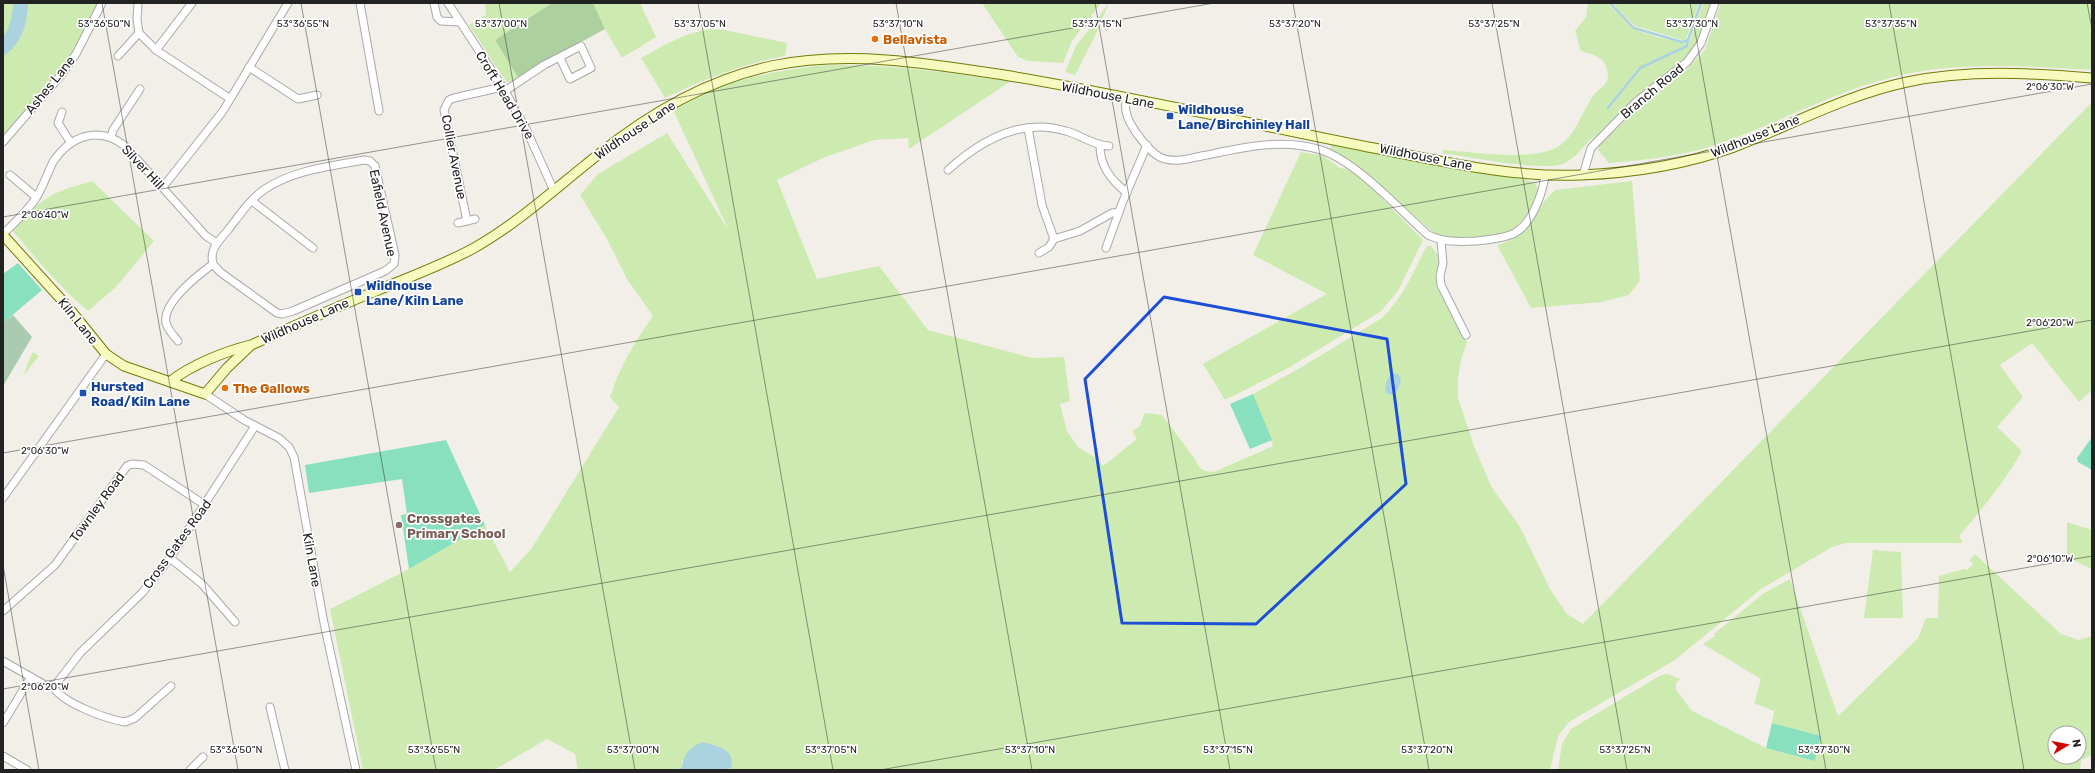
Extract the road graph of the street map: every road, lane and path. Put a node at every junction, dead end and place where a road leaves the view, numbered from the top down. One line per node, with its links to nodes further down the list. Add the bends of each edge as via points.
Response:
1 (102, 3): 25 (street, Ashes Lane, via 76,54 62,74)
2 (138, 3): 10 (street, via 136,20)
3 (192, 3): 11 (street)
4 (288, 3): 14 (street)
5 (360, 3): 21 (street)
6 (434, 3): 9 (street, via 437,17 441,21)
7 (448, 3): 9 (street, Croft Head Drive)
8 (1715, 3): 32 (street, Branch Road, via 1700,43 1687,62 1636,102 1591,148)
9 (460, 22): 16 (street, Croft Head Drive)
10 (139, 33): 11 (street); 12 (street)
11 (156, 50): 19 (street)
12 (118, 56)
13 (560, 58): 13 (street, Collier Avenue, via 570,79 591,68 581,46); 16 (street, Collier Avenue)
14 (250, 67): 18 (street, via 298,99); 19 (street)
15 (2092, 78): 32 (main road, Wildhouse Lane, via 2013,72 1908,82 1842,101 1699,159 1639,170)
16 (504, 89): 35 (street, Croft Head Drive, via 527,131); 41 (street, Collier Avenue, via 454,98 449,100 444,110)
17 (140, 90): 24 (street)
18 (317, 96)
19 (229, 98): 34 (street, via 223,111)
20 (1126, 99): 27 (street, via 1126,111 1138,135); 33 (main road, Wildhouse Lane, via 1427,158 1503,172); 35 (main road, Wildhouse Lane, via 935,63 803,60 766,67 719,82 671,104 603,151)
21 (379, 111)
22 (62, 112): 26 (street, via 58,123)
23 (1028, 128): 28 (street, via 1052,127 1065,130); 30 (street, via 1008,132 981,143); 44 (street, via 1042,205)
24 (111, 137): 26 (street, Silver Hill, via 88,134); 34 (street, Silver Hill, via 125,146)
25 (3, 142)
26 (71, 143): 37 (street, Silver Hill, via 52,164)
27 (1147, 145): 36 (street); 45 (street, via 1155,155 1177,161 1279,143 1323,151 1358,172 1428,235)
28 (1100, 146): 29 (street); 36 (street, via 1105,171)
29 (1109, 146)
30 (948, 170)
31 (10, 175): 37 (street)
32 (1583, 175): 33 (main road, Wildhouse Lane)
33 (1544, 176): 45 (street, via 1543,192 1538,204 1520,229 1511,235 1471,241)
34 (162, 187): 46 (street, Silver Hill, via 206,236)
35 (554, 191): 53 (main road, Wildhouse Lane, via 515,221 473,248 435,267)
36 (1127, 193): 39 (street)
37 (36, 197): 43 (street, Silver Hill)
38 (252, 201): 46 (street, Eafield Avenue); 47 (street); 50 (street, Eafield Avenue, via 264,190 291,176 329,166 370,161 378,174 395,255 394,264 385,271 293,312 282,314 277,313)
39 (1119, 212): 44 (street, via 1112,213 1080,231); 48 (street)
40 (475, 220): 41 (street)
41 (467, 221): 42 (street)
42 (458, 223)
43 (3, 234): 54 (main road, Kiln Lane)
44 (1054, 239): 49 (street)
45 (1440, 241): 51 (street, via 1442,284)
46 (217, 243): 50 (street, via 211,253)
47 (313, 248)
48 (1106, 248)
49 (1040, 253)
50 (212, 264): 52 (street, via 195,277 170,306 166,323)
51 (1466, 335)
52 (178, 341)
53 (251, 346): 55 (main road, Wildhouse Lane, via 237,348 187,370); 56 (main road, Wildhouse Lane, via 227,368)
54 (106, 354): 55 (main road, Kiln Lane, via 124,366); 58 (street)
55 (171, 381): 56 (main road, Kiln Lane)
56 (205, 394): 57 (street, Kiln Lane)
57 (255, 426): 59 (street, Cross Gates Road); 74 (street, Kiln Lane, via 284,442 294,457 322,615)
58 (3, 498)
59 (205, 505): 60 (street, Cross Gates Road); 61 (street, Townley Road, via 144,465 127,466 55,565)
60 (170, 558): 62 (street, via 202,584); 65 (street, Cross Gates Road, via 142,593 80,653)
61 (3, 611)
62 (235, 622)
63 (3, 661): 64 (street)
64 (31, 677): 65 (street, via 45,685); 68 (street)
65 (53, 686): 66 (street, via 58,695 70,702 125,722 135,718)
66 (171, 686)
67 (268, 710): 73 (street)
68 (3, 723)
69 (3, 756): 71 (street)
70 (203, 756): 72 (street)
71 (27, 770)
72 (190, 770)
73 (285, 770)
74 (356, 770)

